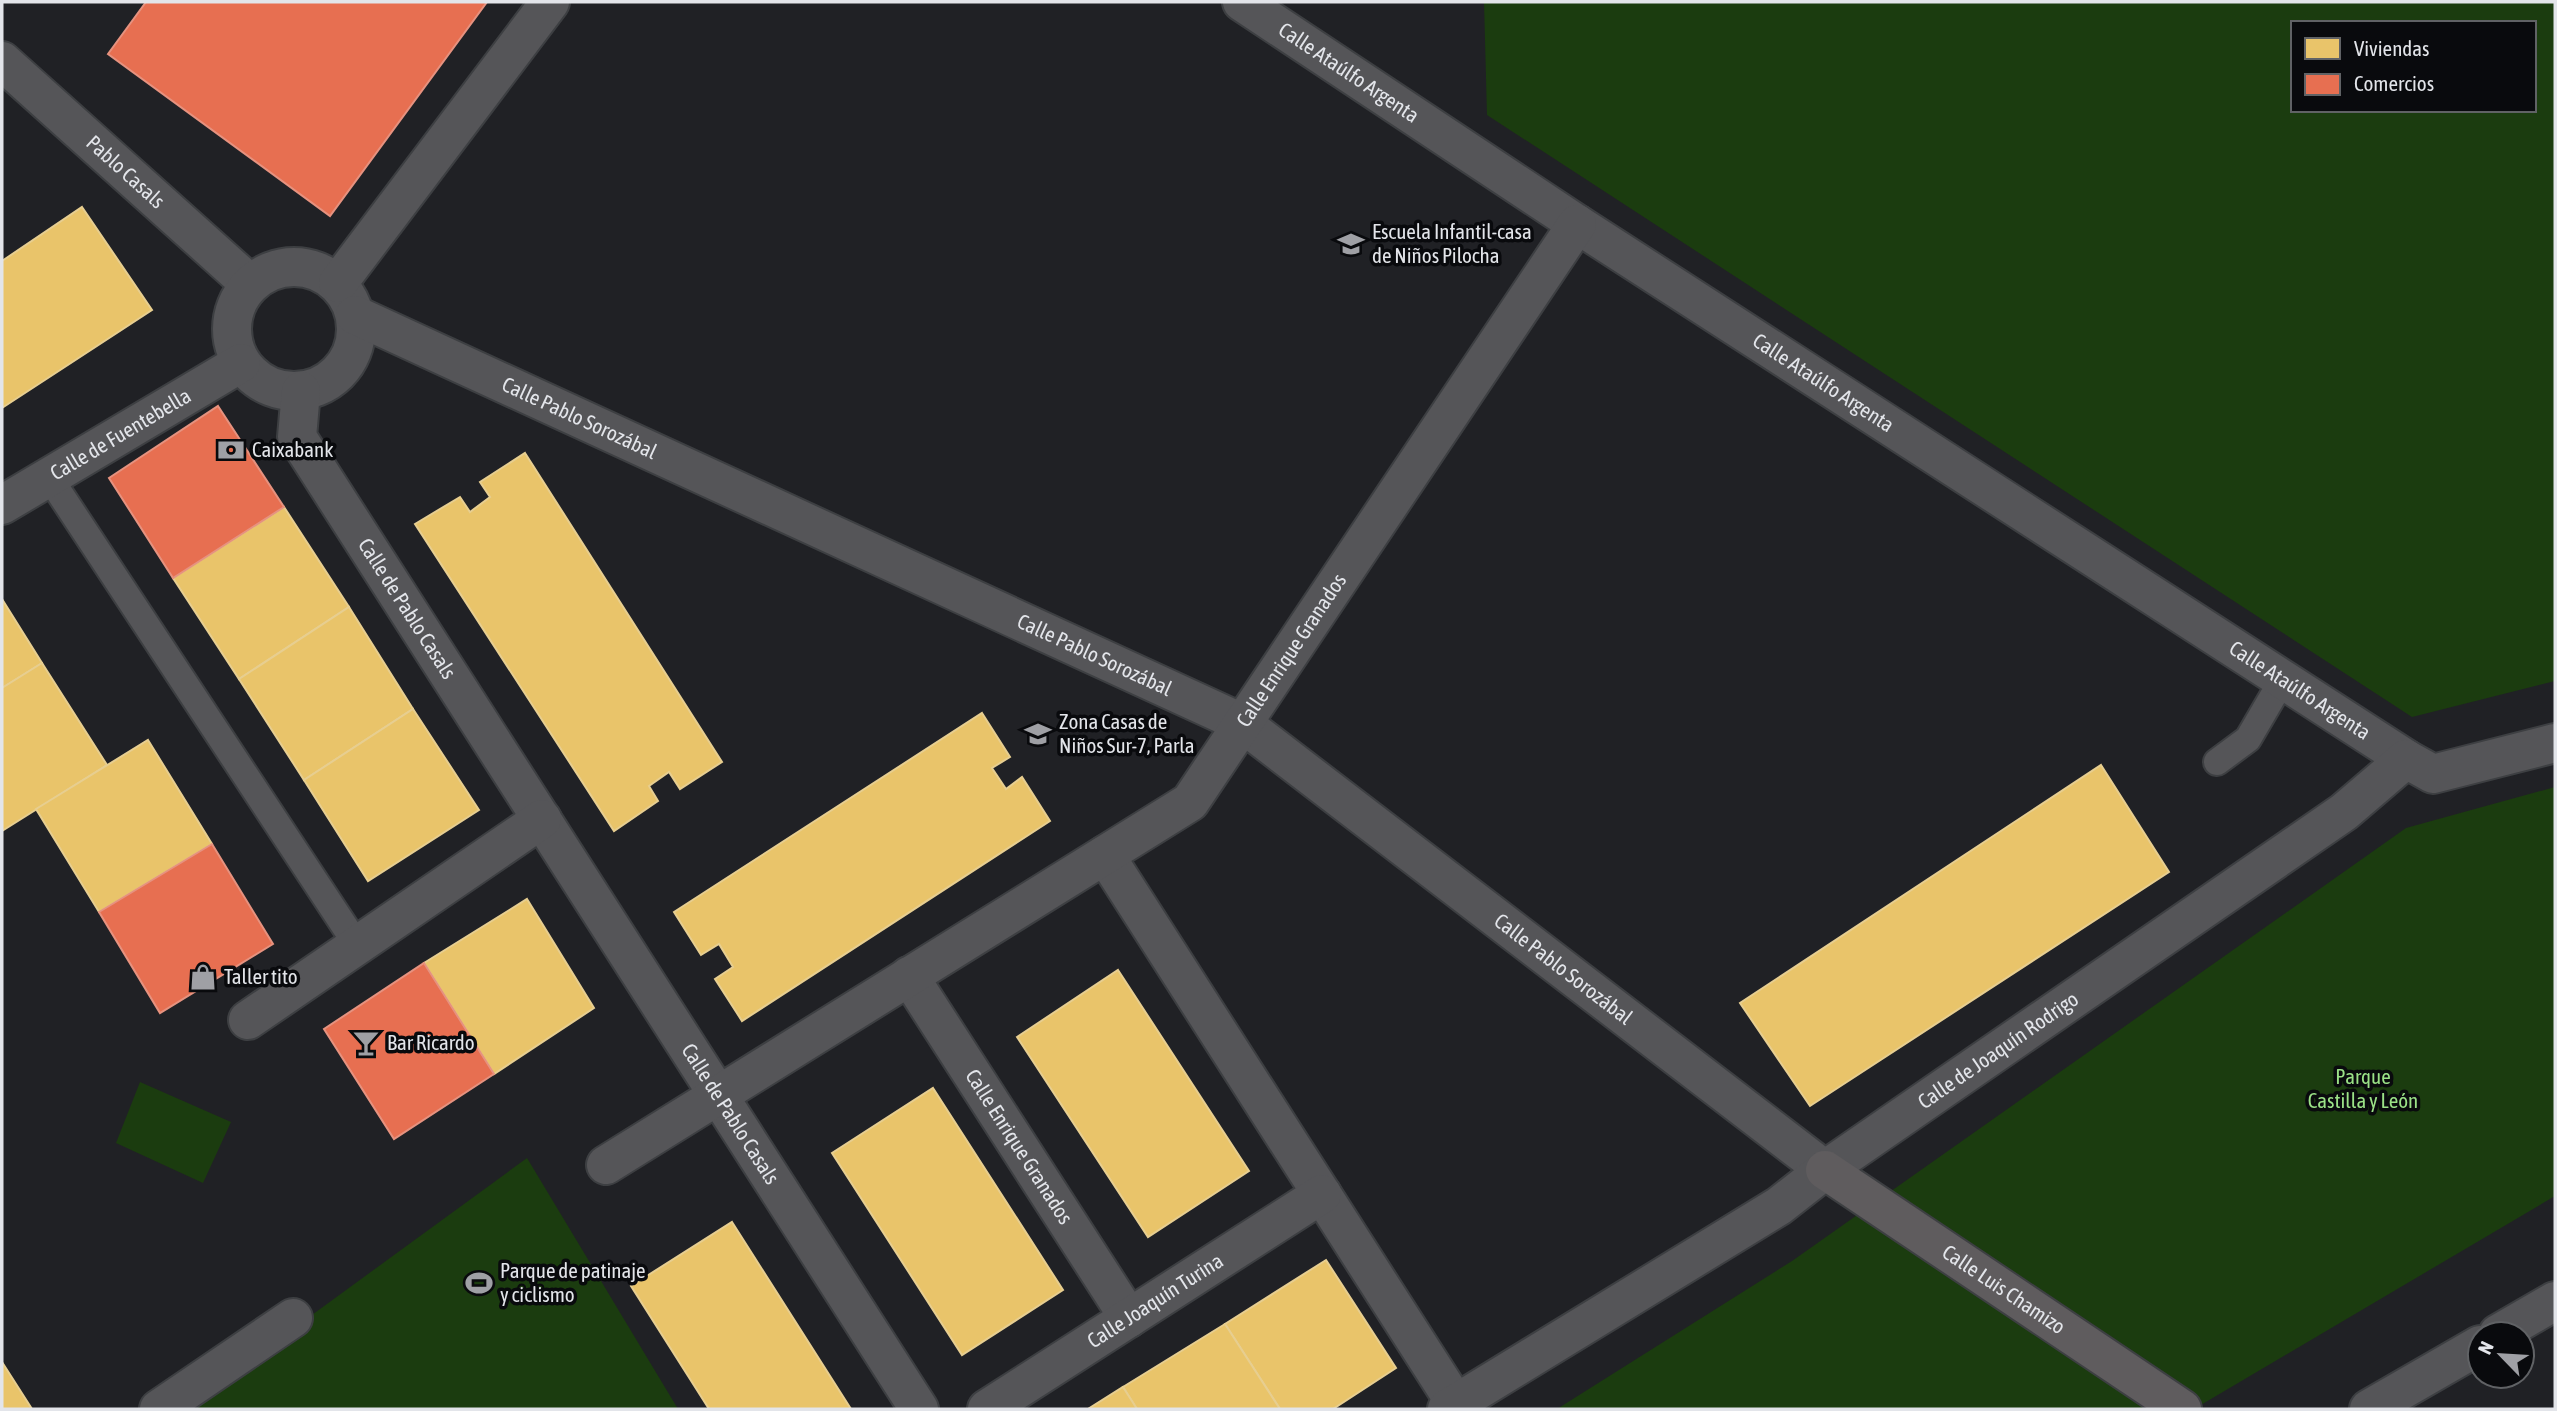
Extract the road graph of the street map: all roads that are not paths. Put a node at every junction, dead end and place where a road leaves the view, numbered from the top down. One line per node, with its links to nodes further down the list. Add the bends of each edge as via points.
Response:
1 (550, 2): 6 (street)
2 (1242, 2): 4 (street, Calle Ataúlfo Argenta)
3 (2, 61): 5 (street, Pablo Casals)
4 (1577, 223): 11 (street, Calle Ataúlfo Argenta); 12 (street, Calle Enrique Granados)
5 (250, 284): 6 (street, via 270,270 294,266 318,270); 7 (street, via 238,301 232,322 233,343)
6 (347, 299): 8 (street, via 356,341 346,365 326,383); 12 (street, Calle Pablo Sorozábal)
7 (241, 363): 8 (street, via 267,386); 9 (street, Calle de Fuentebella)
8 (301, 391): 16 (street, Calle de Pablo Casals, via 297,437)
9 (49, 477): 10 (street, Calle de Fuentebella); 18 (lane)
10 (2, 505)
11 (2283, 679): 14 (street, Calle Ataúlfo Argenta); 15 (lane, via 2248,739)
12 (1242, 723): 17 (street, Calle Enrique Granados, via 1190,802); 23 (street, Calle Pablo Sorozábal)
13 (2555, 743): 14 (street, via 2433,774)
14 (2406, 759): 23 (street, Calle de Joaquín Rodrigo, via 2344,812)
15 (2217, 762)
16 (542, 819): 18 (street); 21 (street, Calle de Pablo Casals)
17 (1105, 855): 19 (street, Calle Enrique Granados); 24 (street)
18 (357, 945): 20 (street)
19 (909, 976): 21 (street, Calle Enrique Granados); 27 (street, Calle Enrique Granados)
20 (248, 1020)
21 (718, 1094): 22 (street, Calle Enrique Granados); 32 (street, Calle de Pablo Casals)
22 (606, 1166)
23 (1825, 1170): 30 (street, Calle de Joaquín Rodrigo, via 1779,1206); 34 (street, Calle Luis Chamizo)
24 (1322, 1194): 27 (street, Calle Joaquín Turina); 30 (street)
25 (2555, 1301): 28 (street)
26 (293, 1318): 31 (street)
27 (1129, 1318): 33 (street, Calle Joaquín Turina)
28 (2522, 1320)
29 (2466, 1353): 35 (street)
30 (1452, 1406)
31 (159, 1409)
32 (919, 1409)
33 (988, 1409)
34 (2182, 1409)
35 (2369, 1409)

